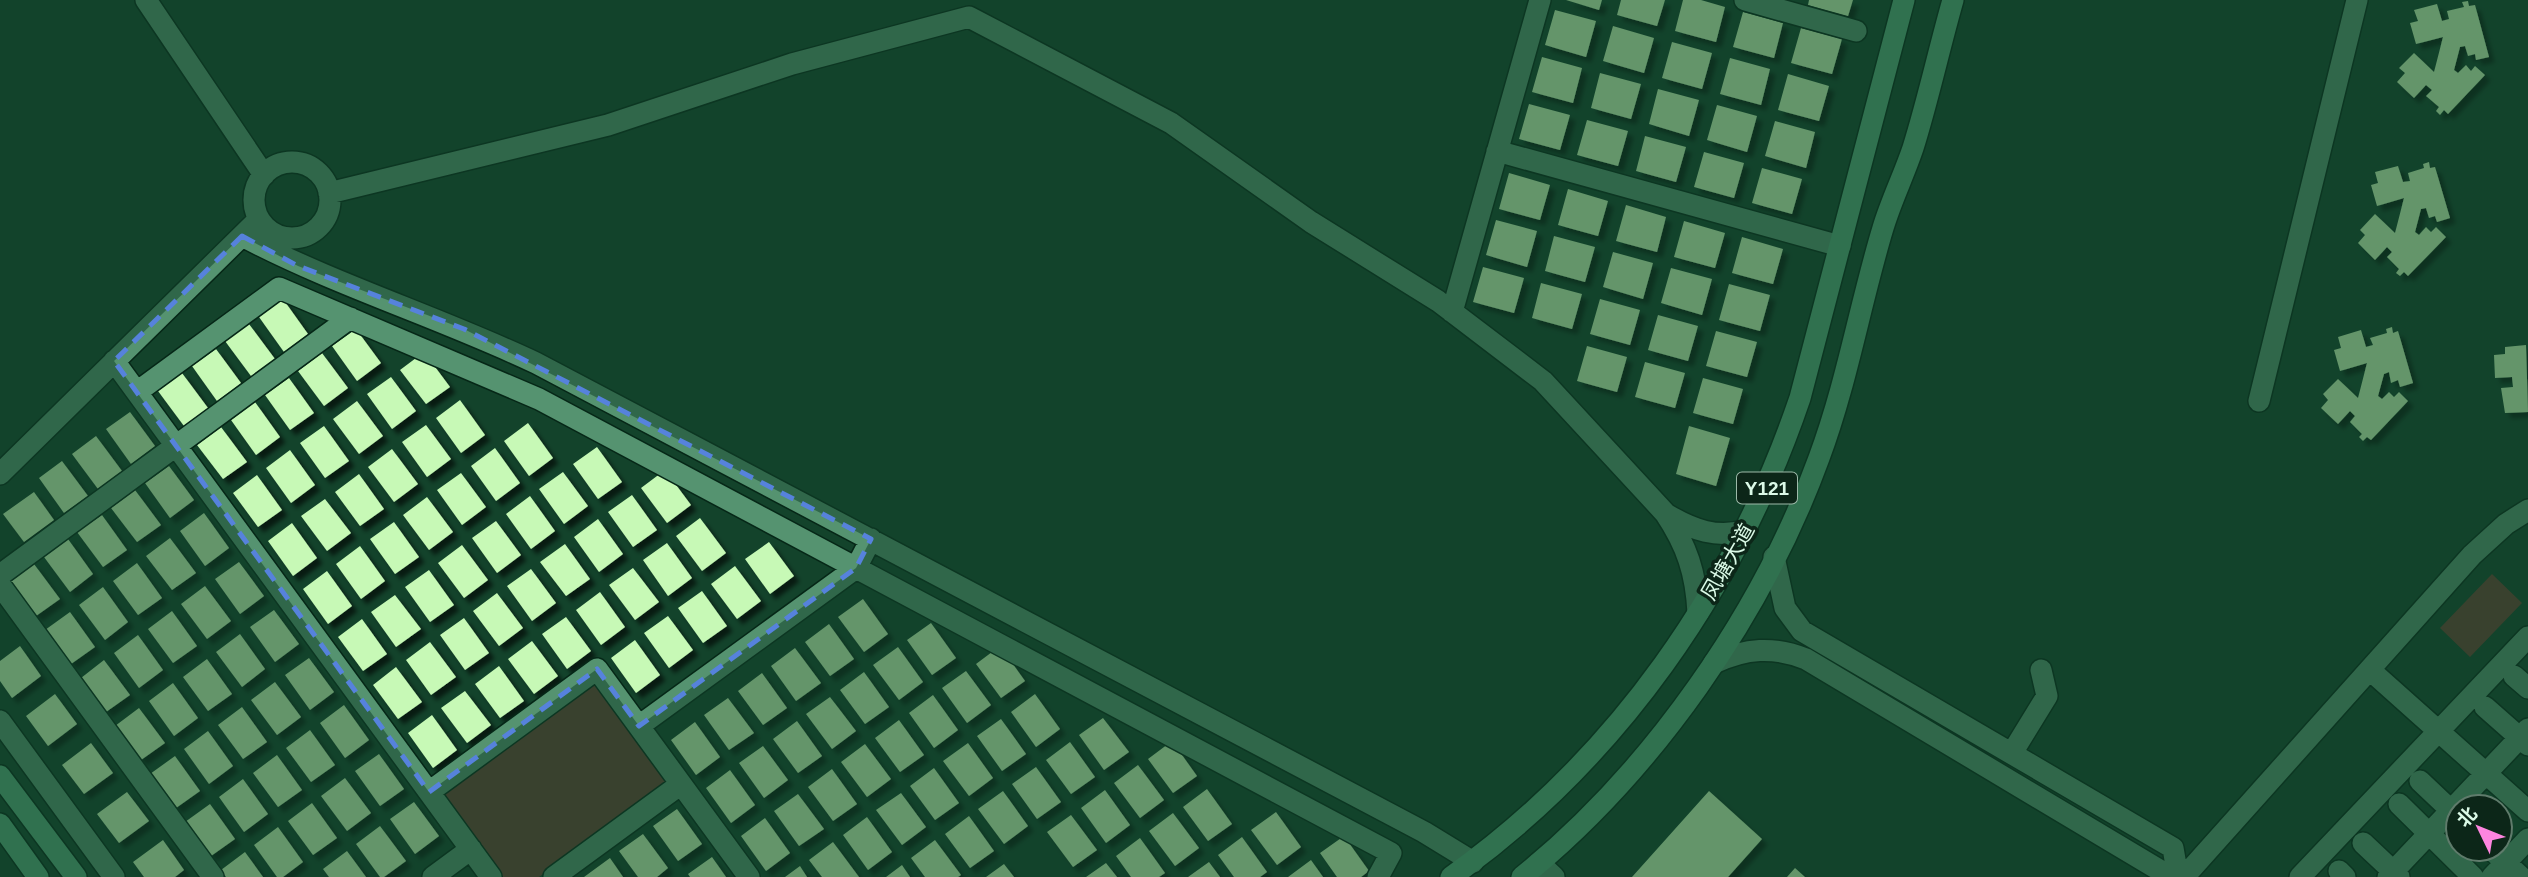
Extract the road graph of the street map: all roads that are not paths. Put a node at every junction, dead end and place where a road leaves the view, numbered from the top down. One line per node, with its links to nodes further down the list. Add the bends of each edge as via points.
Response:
1 (146, 0): 9 (street)
2 (1540, 0): 8 (street)
3 (1745, 0): 7 (street)
4 (1904, 0): 13 (main road, 凤塘大道 / Y121)
5 (2357, 0): 18 (street)
6 (1947, 1): 25 (main road, 凤塘大道 / Y121, via 1913,149 1884,227 1832,420 1804,496)
7 (1856, 31)
8 (1497, 151): 13 (street); 14 (street)
9 (264, 175): 10 (street, via 274,167 299,163 318,173); 11 (street, via 255,192)
10 (329, 193): 11 (street, via 324,221 301,237 279,236); 14 (street, via 607,125 792,64 969,17 1171,123 1311,222)
11 (259, 219): 12 (street)
12 (242, 236): 16 (street); 24 (street, via 298,266 464,329 524,357)
13 (1840, 246): 23 (main road, 凤塘大道 / Y121, via 1784,447)
14 (1452, 312): 22 (street, via 1544,381)
15 (350, 318): 17 (street, via 279,288); 19 (street); 26 (street, via 539,399)
16 (114, 361): 17 (street); 20 (street)
17 (137, 392): 19 (street)
18 (2259, 401)
19 (176, 446): 27 (street); 44 (street)
20 (0, 474)
21 (2528, 510): 33 (street, via 2472,555)
22 (1665, 513): 23 (street, via 1707,533); 29 (street, via 1690,555)
23 (1747, 530): 29 (main road, 凤塘大道 / Y121)
24 (871, 539): 26 (street); 55 (street)
25 (1774, 557): 31 (main road, 凤塘大道 / Y121); 39 (street, via 1785,608 1802,631)
26 (856, 568): 36 (street); 67 (street, via 1391,853)
27 (0, 575)
28 (0, 585): 62 (street)
29 (1698, 613): 55 (main road, 凤塘大道 / Y121, via 1647,687 1573,775)
30 (2528, 637): 37 (street)
31 (1714, 663): 57 (main road, 凤塘大道 / Y121); 70 (street, via 1759,649 1806,659)
32 (2041, 670): 39 (street, via 2047,696)
33 (2370, 670): 37 (street); 72 (street)
34 (2486, 707): 38 (street)
35 (0, 721): 61 (street)
36 (639, 726): 43 (street); 44 (street, via 597,669)
37 (2440, 731): 40 (street); 73 (street)
38 (2525, 737): 40 (street)
39 (2012, 753): 71 (street, via 2173,848)
40 (2486, 773): 45 (street); 48 (street)
41 (0, 776): 60 (main road)
42 (2420, 781): 47 (street)
43 (681, 784): 65 (street); 66 (street)
44 (429, 792): 54 (street)
45 (2470, 793)
46 (2399, 804): 51 (street)
47 (2444, 804)
48 (2528, 811)
49 (2444, 822): 51 (street)
50 (0, 824): 59 (main road)
51 (2429, 834): 58 (street); 74 (street)
52 (2528, 839): 56 (street)
53 (2364, 843): 58 (street)
54 (471, 849): 63 (street); 64 (street)
55 (1473, 862): 68 (main road, 凤塘大道 / Y121)
56 (2502, 866)
57 (1547, 870): 69 (main road, 凤塘大道 / Y121)
58 (2393, 875)
59 (38, 877)
60 (76, 877)
61 (114, 877)
62 (213, 877)
63 (433, 877)
64 (491, 877)
65 (554, 877)
66 (749, 877)
67 (1378, 877)
68 (1451, 877)
69 (1522, 877)
70 (2171, 877)
71 (2178, 877)
72 (2184, 877)
73 (2300, 877)
74 (2473, 877)

